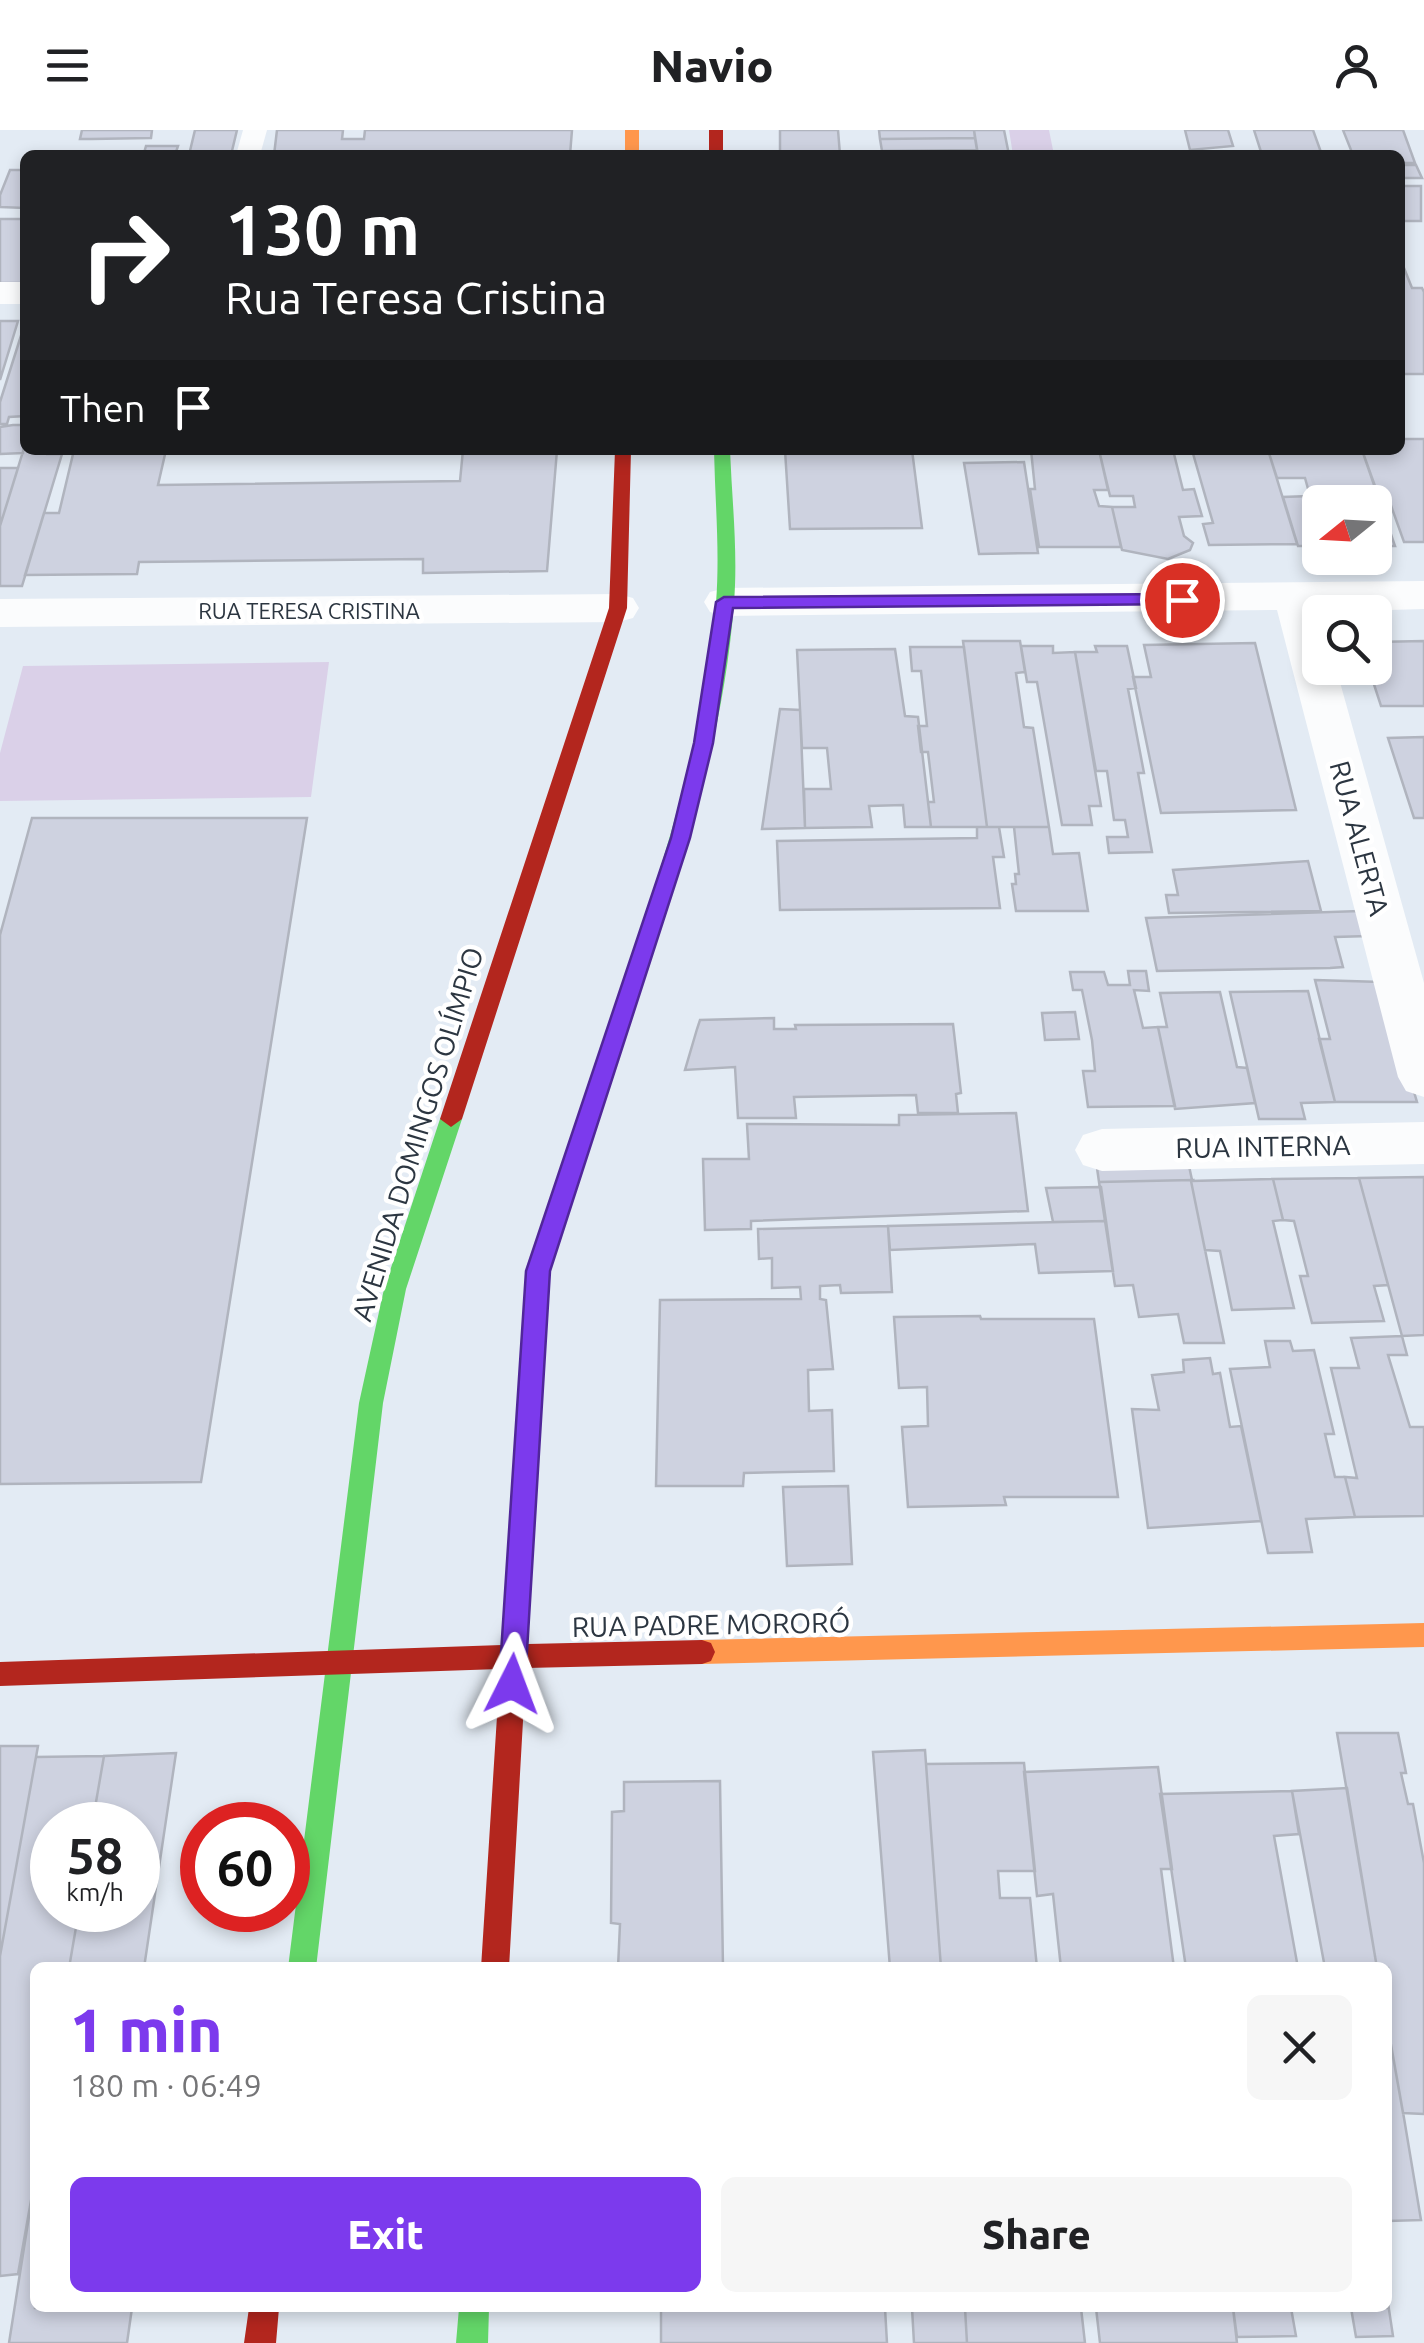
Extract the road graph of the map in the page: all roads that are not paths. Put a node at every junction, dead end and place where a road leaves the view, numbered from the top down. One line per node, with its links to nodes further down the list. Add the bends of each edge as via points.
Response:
1 (623, 455): 6 (main road, AVENIDA DOMINGOS OLÍMPIO)
2 (722, 455): 5 (main road)
3 (1424, 595): 4 (street)
4 (1296, 599): 5 (street); 8 (street, RUA ALERTA)
5 (724, 602): 12 (main road, via 704,743 680,838 538,1271)
6 (618, 608): 7 (street, RUA TERESA CRISTINA); 13 (main road, AVENIDA DOMINGOS OLÍMPIO, via 395,1289 371,1403)
7 (0, 613)
8 (1424, 1076)
9 (1424, 1143): 10 (street, RUA INTERNA)
10 (1102, 1150)
11 (1424, 1636): 12 (main road, RUA PADRE MORORÓ)
12 (514, 1658): 13 (main road, RUA PADRE MORORÓ); 16 (main road)
13 (338, 1662): 14 (main road, RUA PADRE MORORÓ); 15 (main road, AVENIDA DOMINGOS OLÍMPIO)
14 (0, 1674)
15 (303, 1962)
16 (495, 1962)
17 (264, 2312): 19 (main road)
18 (474, 2312): 20 (main road)
19 (260, 2343)
20 (472, 2343)

